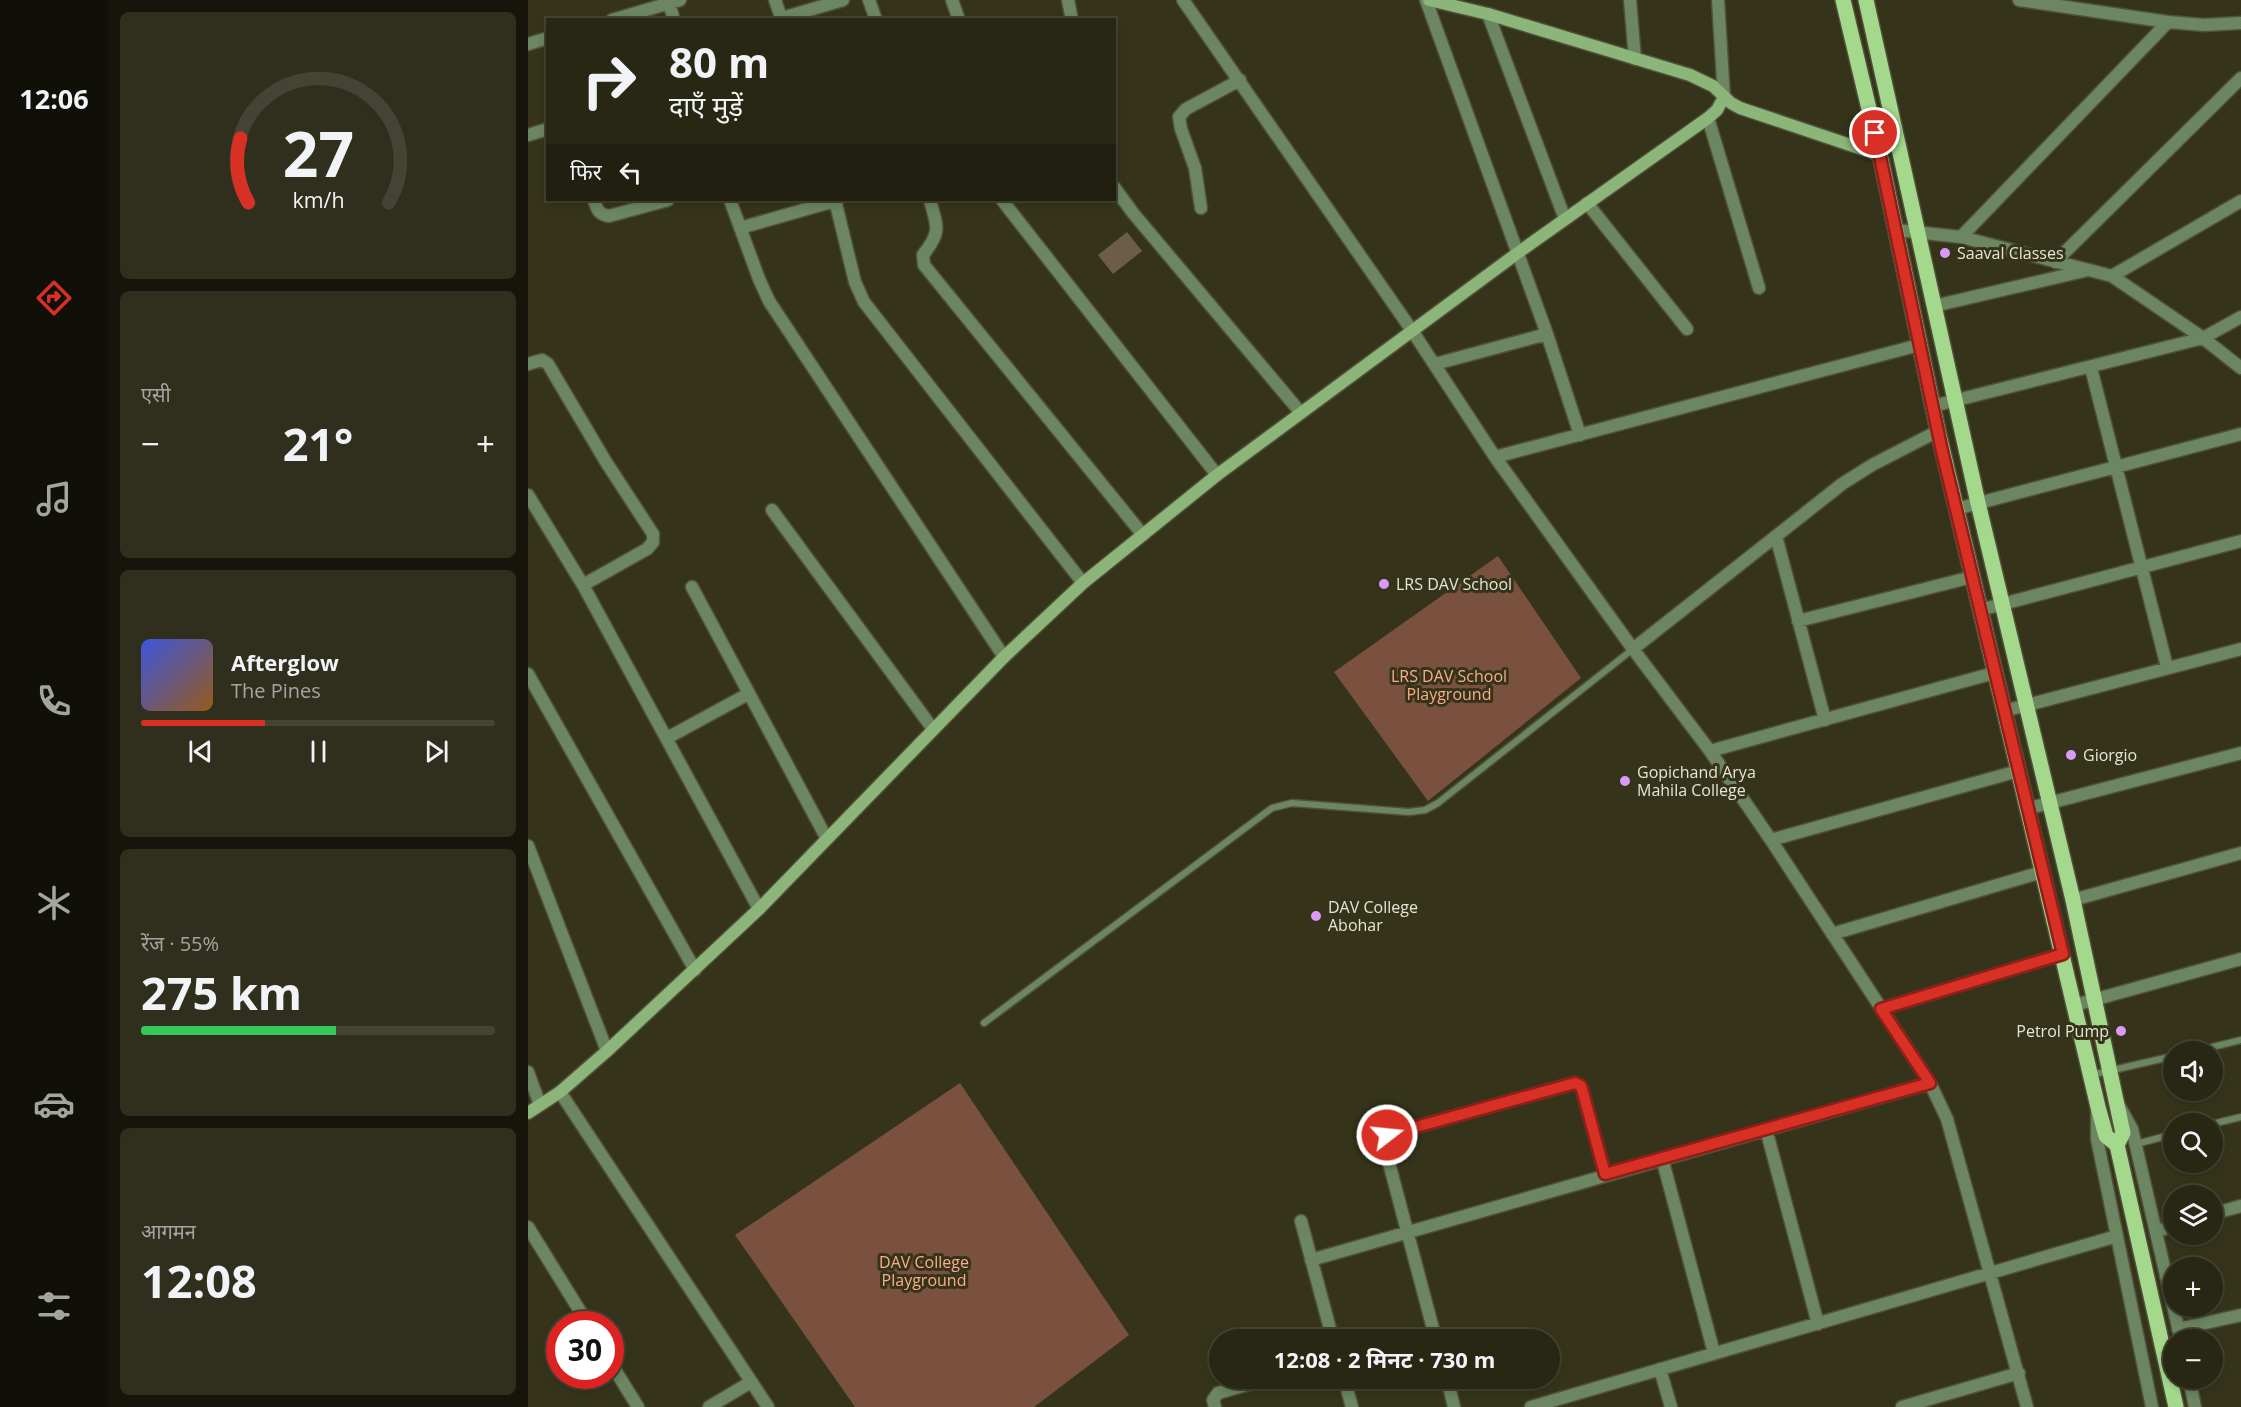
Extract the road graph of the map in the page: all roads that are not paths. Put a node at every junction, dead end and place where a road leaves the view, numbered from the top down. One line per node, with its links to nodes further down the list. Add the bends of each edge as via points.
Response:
1 (775, 0): 17 (street)
2 (843, 0): 18 (street)
3 (869, 0): 19 (street)
4 (952, 0): 20 (street)
5 (1068, 0): 21 (street)
6 (1183, 0): 28 (street)
7 (1428, 0): 14 (street); 50 (street)
8 (1630, 0): 26 (street)
9 (1718, 0): 29 (street)
10 (1843, 0): 33 (main road)
11 (1866, 0): 48 (main road)
12 (2019, 0): 22 (street)
13 (675, 2): 15 (street); 16 (street)
14 (1488, 14): 26 (street); 45 (street)
15 (619, 18)
16 (674, 18)
17 (782, 18)
18 (785, 18)
19 (875, 18)
20 (958, 18)
21 (1072, 18)
22 (2168, 22): 23 (street); 49 (street)
23 (2241, 23)
24 (546, 39): 25 (street)
25 (528, 44)
26 (1635, 59): 29 (street, via 1690,75 1713,86)
27 (2241, 78): 51 (street)
28 (1240, 80): 44 (street, via 1186,109 1179,117 1197,176); 58 (street)
29 (1724, 98): 30 (street); 33 (street, via 1740,108)
30 (1708, 118): 43 (street); 54 (street)
31 (546, 130): 32 (street)
32 (528, 135)
33 (1880, 155): 47 (main road)
34 (1116, 190): 68 (street)
35 (594, 201): 36 (street, via 597,210 609,216)
36 (665, 201)
37 (730, 201): 46 (street)
38 (833, 201): 46 (street)
39 (836, 201): 84 (street, via 855,282 864,302)
40 (930, 201): 79 (street, via 937,233 923,255 924,265)
41 (1003, 201): 74 (street)
42 (2241, 201): 53 (street)
43 (1587, 203): 45 (street); 57 (street)
44 (1201, 208)
45 (1565, 219): 50 (street)
46 (740, 228): 92 (street, via 769,301)
47 (1897, 230): 48 (street); 61 (main road)
48 (1916, 232): 49 (street); 55 (main road)
49 (1961, 237): 51 (street)
50 (1519, 252): 58 (street); 59 (street)
51 (2055, 262): 52 (street)
52 (2088, 270): 53 (street); 55 (street)
53 (2112, 276): 60 (street)
54 (1759, 288)
55 (1934, 306): 66 (main road)
56 (2241, 317): 60 (street)
57 (1687, 329)
58 (1413, 332): 63 (street); 68 (street)
59 (1547, 334): 63 (street); 71 (street)
60 (2203, 338): 64 (street); 65 (street)
61 (1919, 345): 67 (main road); 71 (street)
62 (528, 364): 85 (street, via 542,360 548,364 653,534 653,542 646,549)
63 (1435, 364): 72 (street)
64 (2091, 368): 66 (street); 73 (street)
65 (2241, 368)
66 (1955, 401): 67 (street); 76 (main road)
67 (1933, 406): 69 (main road)
68 (1301, 413): 74 (street)
69 (1938, 431): 77 (main road); 80 (street, via 1842,484)
70 (2241, 434): 73 (street)
71 (1580, 435): 72 (street)
72 (1495, 457): 90 (street)
73 (2117, 468): 76 (street); 82 (street)
74 (1217, 475): 79 (street)
75 (528, 495): 85 (street)
76 (1978, 503): 77 (street); 87 (main road)
77 (1956, 509): 83 (main road)
78 (772, 510): 100 (street)
79 (1143, 535): 84 (street)
80 (1776, 536): 89 (street); 90 (street)
81 (2241, 541): 82 (street)
82 (2143, 568): 87 (street); 93 (street)
83 (1972, 577): 88 (main road); 89 (street)
84 (1083, 583): 92 (street)
85 (583, 585): 101 (street)
86 (692, 587): 96 (street)
87 (2002, 605): 88 (street); 97 (main road)
88 (1980, 610): 94 (main road)
89 (1798, 621): 99 (street)
90 (1633, 649): 102 (street); 121 (lane, via 1425,810 1292,803 1272,808)
91 (2241, 649): 93 (street)
92 (1004, 657): 100 (street)
93 (2168, 667): 97 (street)
94 (1994, 673): 98 (main road); 99 (street)
95 (528, 674): 117 (street)
96 (748, 694): 101 (street); 107 (street)
97 (2026, 706): 98 (street); 105 (main road)
98 (2004, 711): 104 (main road)
99 (1825, 720): 102 (street)
100 (933, 729): 107 (street)
101 (667, 738): 113 (street)
102 (1710, 752): 108 (street)
103 (2241, 753): 105 (street)
104 (2018, 771): 106 (main road); 108 (street)
105 (2048, 803): 106 (street); 112 (main road)
106 (2026, 809): 111 (main road)
107 (827, 839): 113 (street)
108 (1771, 840): 114 (street)
109 (528, 846): 124 (street)
110 (2241, 853): 112 (street)
111 (2042, 872): 114 (street); 115 (main road)
112 (2073, 900): 118 (main road)
113 (759, 909): 117 (street)
114 (1832, 934): 120 (street)
115 (2063, 954): 119 (main road); 120 (street)
116 (2241, 959): 118 (street)
117 (695, 970): 124 (street)
118 (2095, 999): 119 (street); 126 (main road)
119 (2075, 1005): 128 (main road)
120 (1881, 1009): 129 (street)
121 (984, 1023)
122 (2241, 1040): 123 (lane)
123 (2223, 1044)
124 (607, 1051): 130 (street)
125 (2163, 1059): 126 (lane)
126 (2110, 1071): 128 (lane); 131 (main road)
127 (528, 1072): 132 (street)
128 (2091, 1075): 133 (main road)
129 (1930, 1083): 137 (street); 152 (street, via 1947,1119)
130 (560, 1092): 132 (street); 163 (street)
131 (2117, 1102): 139 (street, via 2127,1116); 140 (main road, via 2123,1133)
132 (540, 1105): 134 (street)
133 (2098, 1107): 140 (main road, via 2106,1136); 150 (street, via 2097,1139)
134 (528, 1113)
135 (2241, 1117): 136 (lane)
136 (2223, 1121)
137 (1766, 1129): 141 (street); 155 (street)
138 (2163, 1137): 139 (lane)
139 (2136, 1144): 149 (street)
140 (2119, 1152): 181 (main road)
141 (1662, 1158): 142 (street); 160 (street)
142 (1605, 1174): 148 (street); 148 (street, via 1582,1089 1575,1083 1391,1133 1384,1138 1384,1144)
143 (2241, 1206): 144 (street)
144 (2223, 1212)
145 (1300, 1221): 151 (street)
146 (528, 1227): 153 (street)
147 (2163, 1229): 149 (street)
148 (1406, 1231): 151 (street); 157 (street)
149 (2157, 1231): 158 (street)
150 (2117, 1236): 152 (street); 180 (street)
151 (1311, 1260): 156 (street)
152 (1991, 1273): 155 (street); 162 (street)
153 (580, 1311)
154 (2241, 1315): 159 (street)
155 (1818, 1324): 160 (street)
156 (1330, 1329)
157 (1433, 1329)
158 (2178, 1329)
159 (2195, 1329)
160 (1714, 1353): 161 (street)
161 (1660, 1369): 169 (street); 177 (street)
162 (2019, 1373): 178 (street); 179 (street)
163 (751, 1382): 171 (street); 172 (street)
164 (624, 1384): 170 (street)
165 (1232, 1389): 173 (street, via 1218,1393 1213,1400)
166 (1347, 1389): 174 (street)
167 (1450, 1389): 175 (street)
168 (2191, 1389): 182 (street)
169 (1565, 1402): 176 (street)
170 (638, 1407)
171 (709, 1407)
172 (768, 1407)
173 (1215, 1407)
174 (1352, 1407)
175 (1454, 1407)
176 (1531, 1407)
177 (1671, 1407)
178 (1902, 1407)
179 (2027, 1407)
180 (2152, 1407)
181 (2176, 1407)
182 (2195, 1407)

